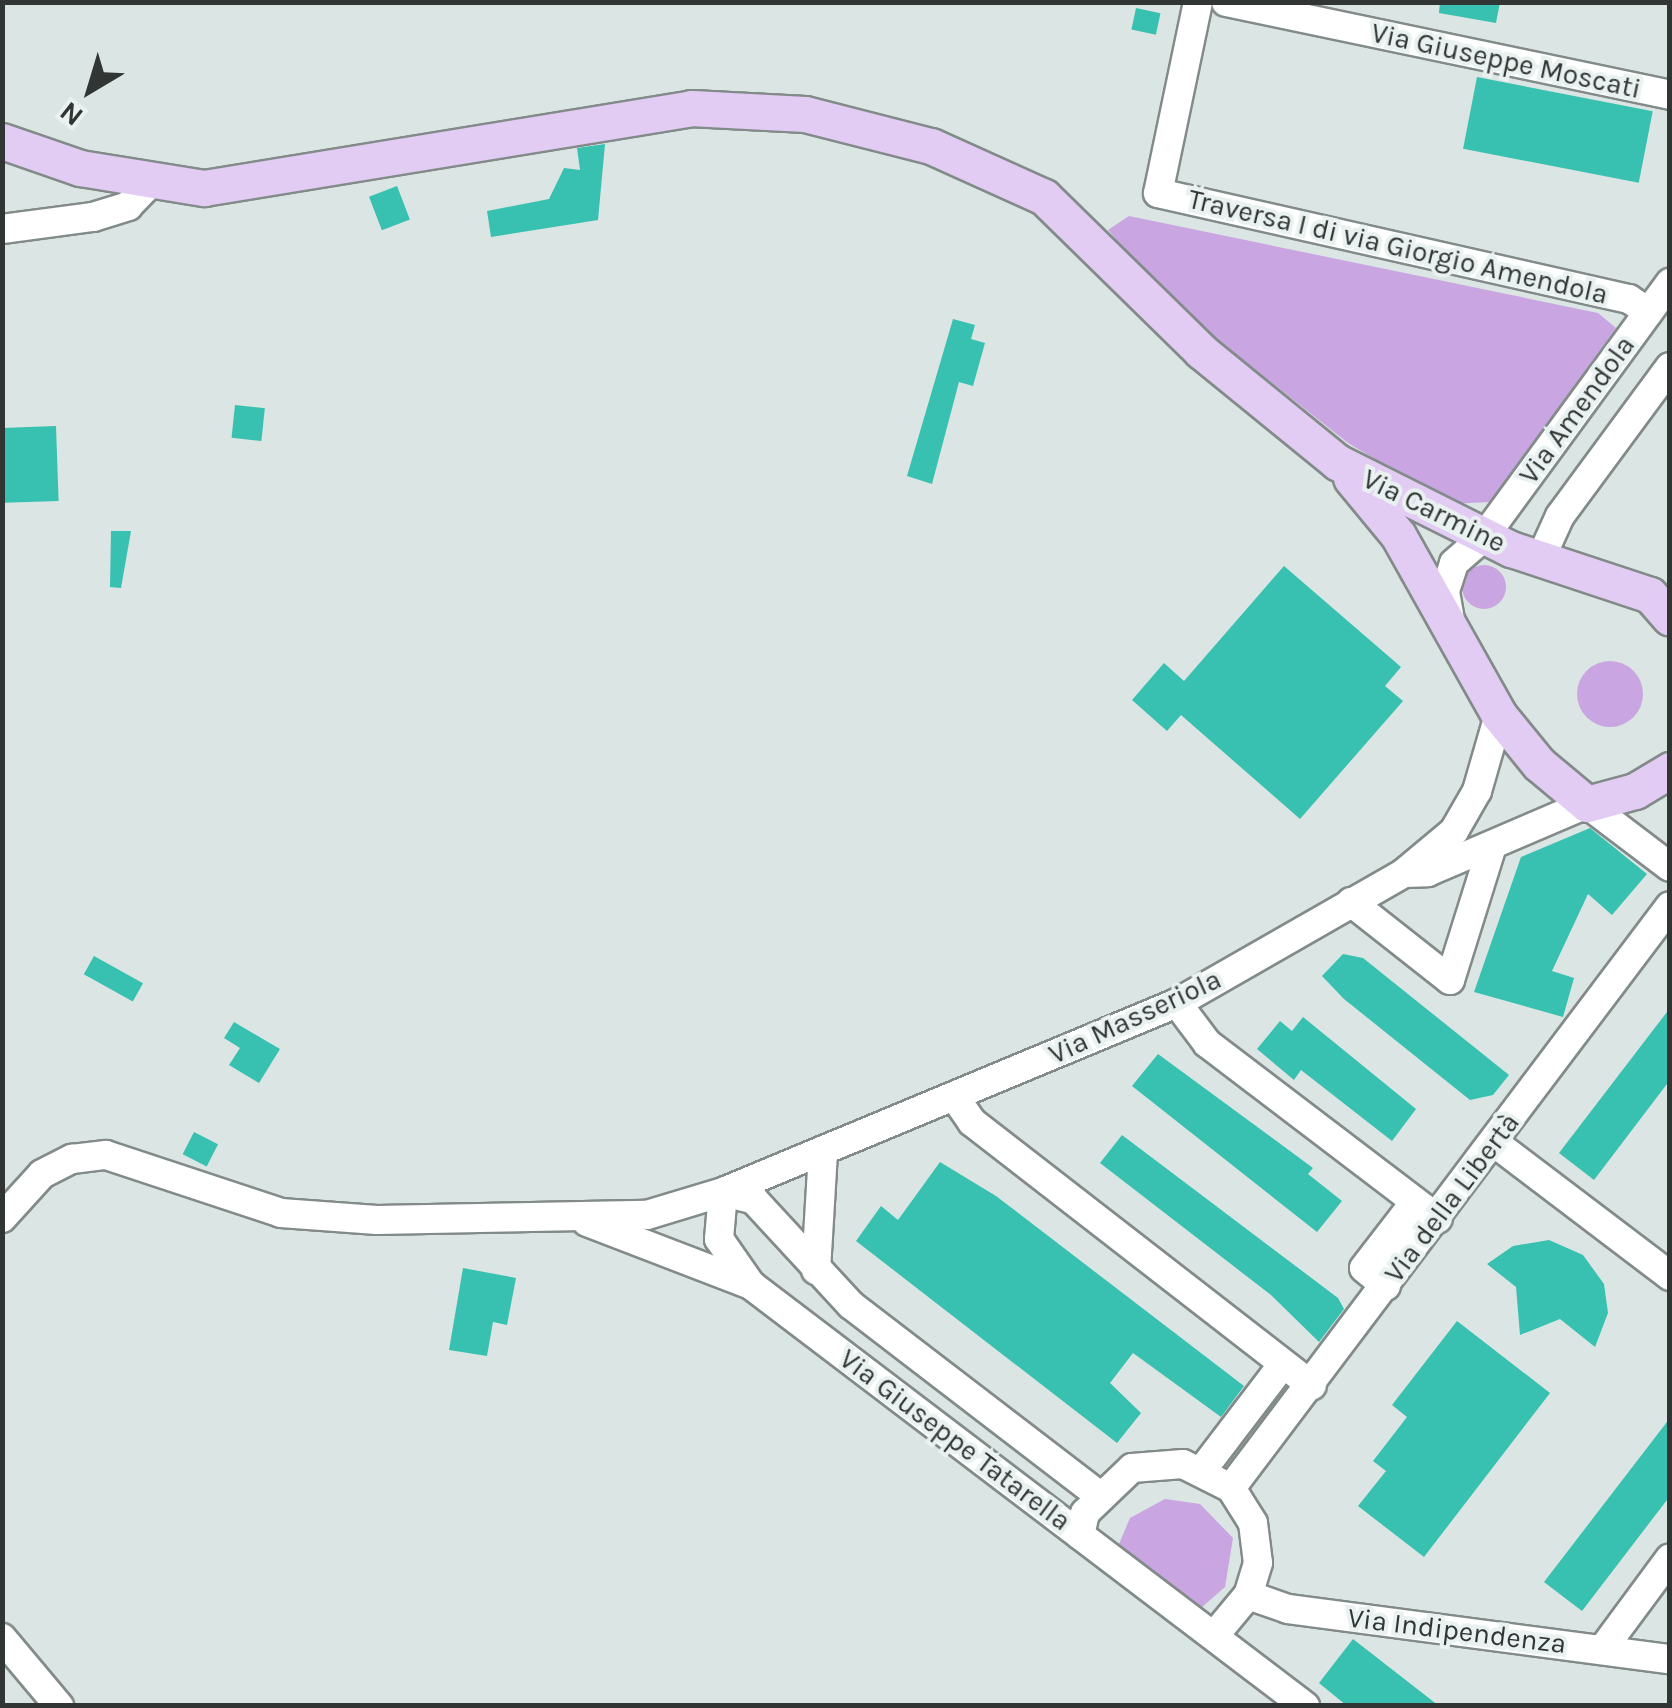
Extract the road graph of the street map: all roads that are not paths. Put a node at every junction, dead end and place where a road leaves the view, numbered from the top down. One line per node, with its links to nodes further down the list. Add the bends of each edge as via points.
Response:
1 (1198, 2): 8 (street, Traversa I di via Giorgio Amendola, via 1158,194 1629,299)
2 (1226, 2): 3 (street, Via Giuseppe Moscati)
3 (1670, 95)
4 (2, 141): 5 (main road)
5 (150, 183): 6 (street, via 128,206 93,217); 10 (main road, via 258,185 595,118 691,108 805,114 967,158 1044,197 1200,352)
6 (2, 228)
7 (1670, 283): 8 (street, Via Amendola)
8 (1648, 312): 11 (street, Via Amendola)
9 (1670, 367): 12 (street, Via Amendola, via 1560,516)
10 (1337, 462): 11 (main road, Via Carmine); 14 (main road, Via Carmine, via 1398,535)
11 (1484, 537): 12 (main road, Via Carmine); 14 (street, Via Amendola, via 1454,562 1446,591)
12 (1540, 560): 13 (main road, Via Carmine)
13 (1663, 605)
14 (1452, 630): 15 (main road, Via Carmine)
15 (1499, 715): 17 (main road, Via Carmine); 20 (street, via 1478,791 1454,831)
16 (1670, 770): 17 (main road, Via Masseriola, via 1635,791)
17 (1587, 804): 18 (street, Via Masseriola); 19 (street)
18 (1492, 846): 20 (street, Via Masseriola, via 1428,872); 21 (street, via 1450,980)
19 (1670, 867)
20 (1404, 873): 21 (street, Via Masseriola)
21 (1351, 902): 23 (street, Via Masseriola)
22 (1670, 906): 25 (street, Via della Libertà)
23 (1177, 1004): 24 (street, Via Masseriola); 28 (street, via 1207,1043)
24 (956, 1099): 26 (street, Via Masseriola); 37 (street, via 972,1122)
25 (1495, 1142): 31 (street, Via della Libertà); 32 (street)
26 (823, 1151): 27 (street, Via Masseriola); 33 (street)
27 (724, 1192): 30 (street, Via Masseriola, via 648,1215); 33 (street, via 772,1215); 34 (street, via 719,1238)
28 (1415, 1202): 31 (street); 35 (street, via 1364,1268)
29 (2, 1218): 30 (street, Via Masseriola, via 42,1174 72,1159 106,1155 281,1213)
30 (582, 1219): 34 (street, Via Giuseppe Tatarella)
31 (1438, 1219): 35 (street, Via della Libertà)
32 (1670, 1276)
33 (826, 1280): 36 (street); 41 (street)
34 (750, 1286): 36 (street, Via Giuseppe Tatarella)
35 (1386, 1286): 38 (street, Via della Libertà)
36 (803, 1325): 42 (street, Via Giuseppe Tatarella)
37 (1283, 1364): 38 (street); 39 (street)
38 (1312, 1386): 40 (street, Via della Libertà)
39 (1202, 1469): 40 (street); 41 (street, via 1166,1461 1132,1468)
40 (1231, 1488): 44 (street, via 1252,1523 1258,1562)
41 (1099, 1495): 42 (street)
42 (1080, 1535): 45 (street, Via Giuseppe Tatarella)
43 (1670, 1558): 47 (street)
44 (1248, 1594): 45 (street); 47 (street, Via Indipendenza, via 1288,1609)
45 (1214, 1636): 50 (street, Via Giuseppe Tatarella)
46 (2, 1638): 49 (street)
47 (1602, 1650): 48 (street, Via Indipendenza)
48 (1670, 1659)
49 (59, 1706)
50 (1304, 1706)

